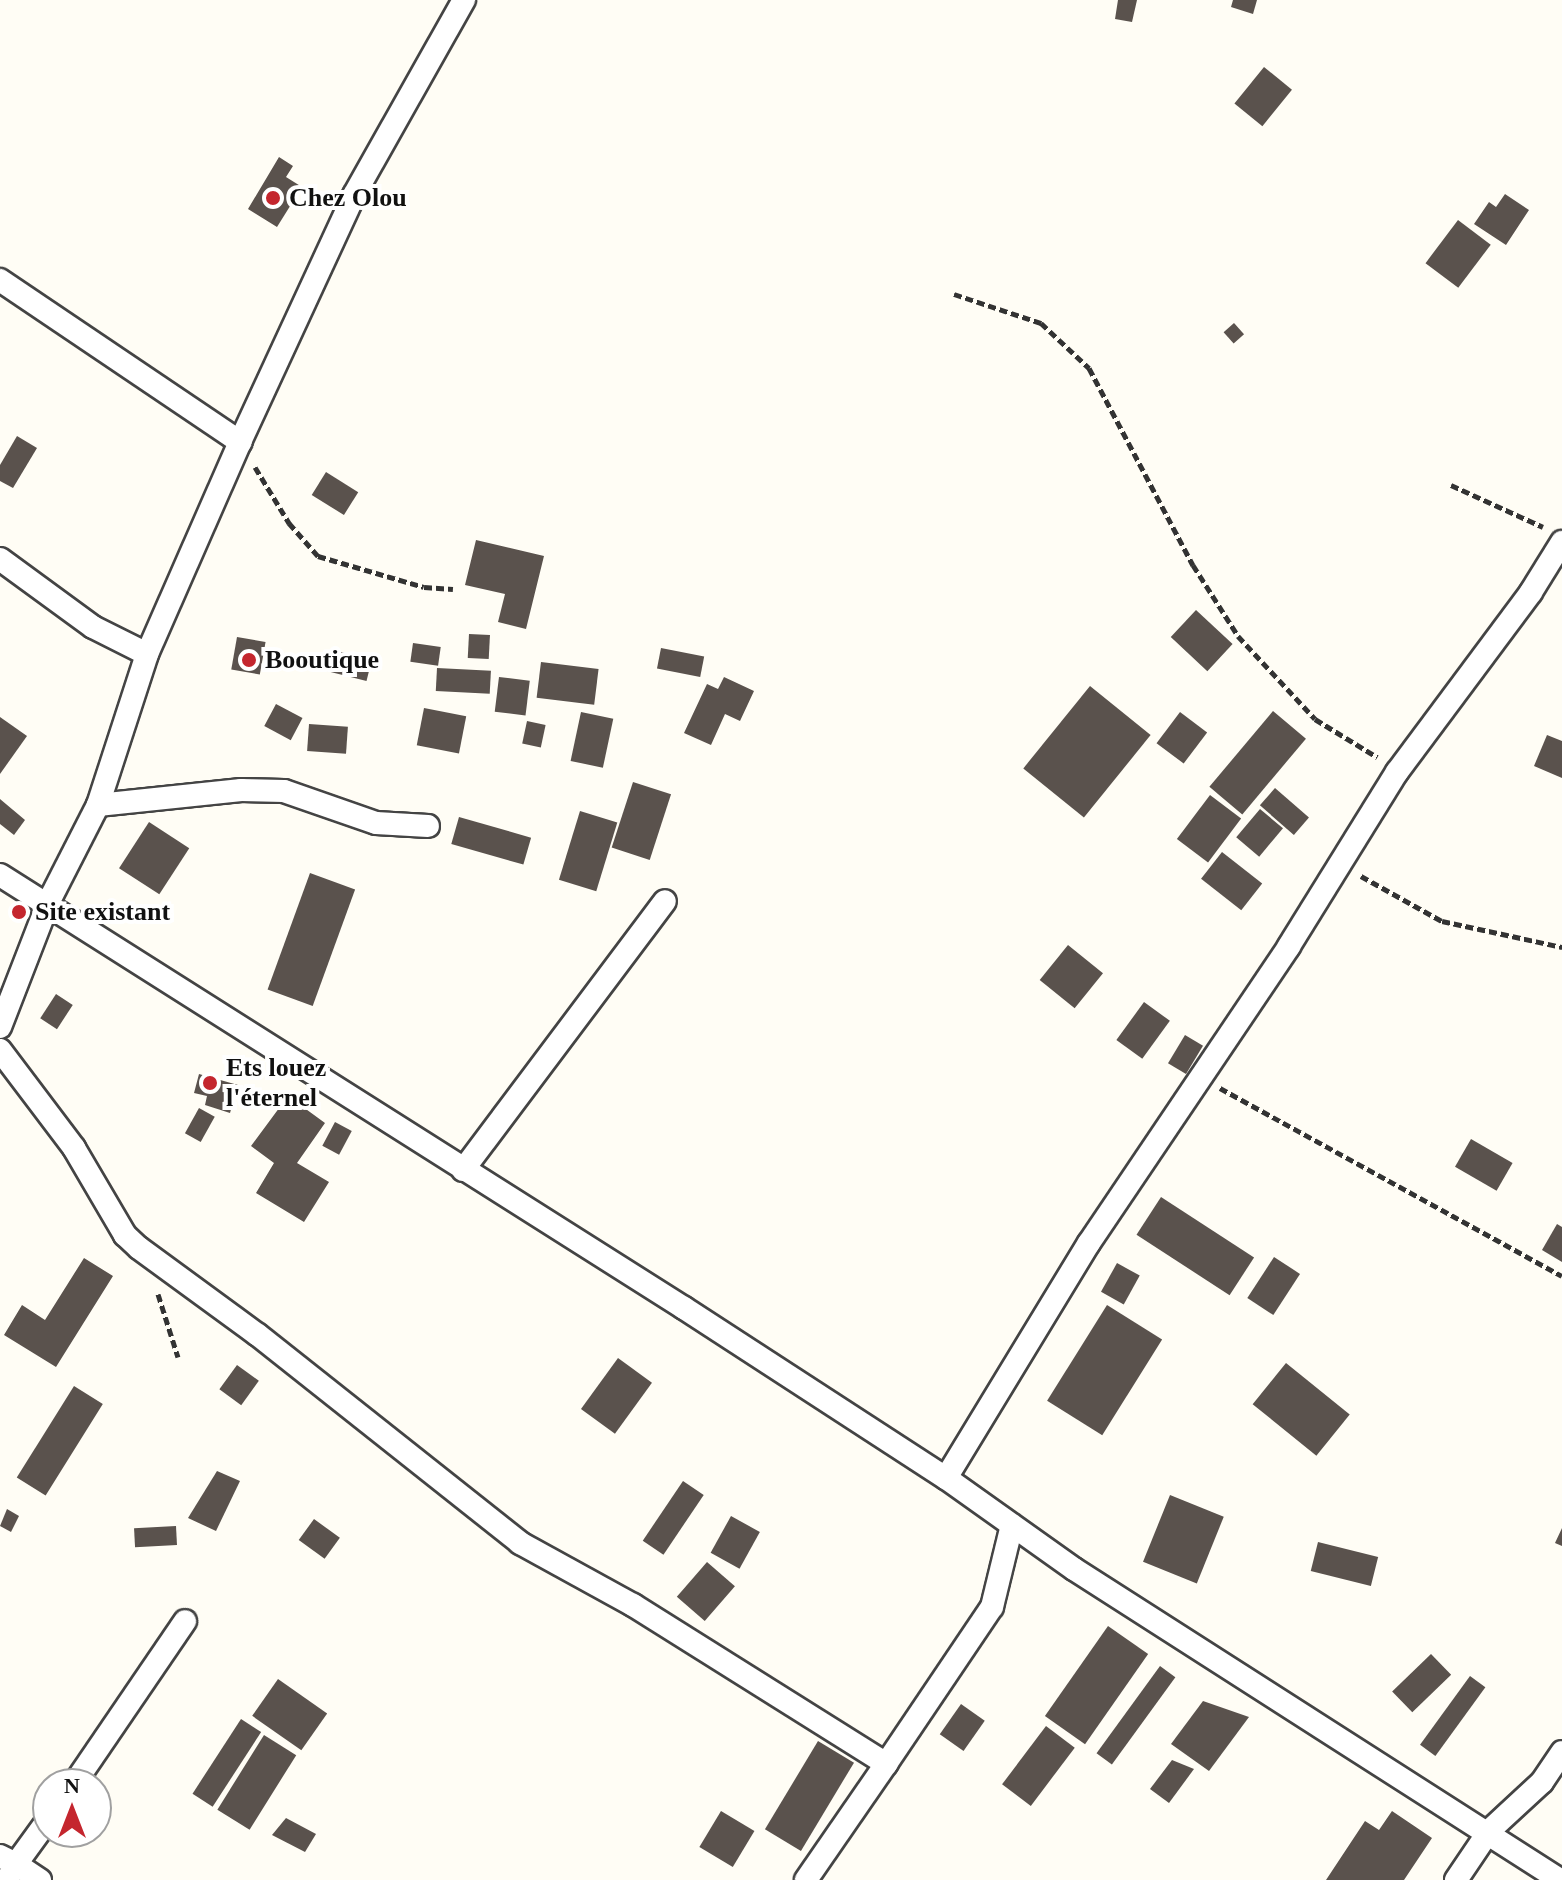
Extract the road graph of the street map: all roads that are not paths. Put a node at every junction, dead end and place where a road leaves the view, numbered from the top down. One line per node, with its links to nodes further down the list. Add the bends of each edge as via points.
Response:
1 (464, 0): 3 (street, via 354,195)
2 (0, 280): 3 (street)
3 (240, 442): 6 (street)
4 (1555, 535): 15 (street, via 1531,592 1397,772 1089,1243)
5 (0, 559): 6 (street, via 93,627)
6 (147, 654): 7 (street)
7 (98, 805): 8 (street, via 241,790 284,791 376,823); 11 (street)
8 (428, 826)
9 (0, 875): 11 (street)
10 (665, 901): 14 (street)
11 (48, 903): 12 (street); 14 (street)
12 (0, 1027)
13 (0, 1050): 19 (street, via 74,1148 125,1235 139,1248 258,1335 520,1543 633,1605)
14 (463, 1170): 15 (street)
15 (946, 1478): 16 (street)
16 (1012, 1525): 19 (street, via 992,1607); 21 (street)
17 (185, 1621): 20 (street)
18 (1562, 1752): 21 (street, via 1542,1782)
19 (886, 1764): 25 (street)
20 (85, 1768)
21 (1489, 1831): 26 (street); 27 (street)
22 (32, 1839): 23 (street)
23 (8, 1867): 24 (street)
24 (40, 1880)
25 (806, 1880)
26 (1456, 1880)
27 (1560, 1880)

